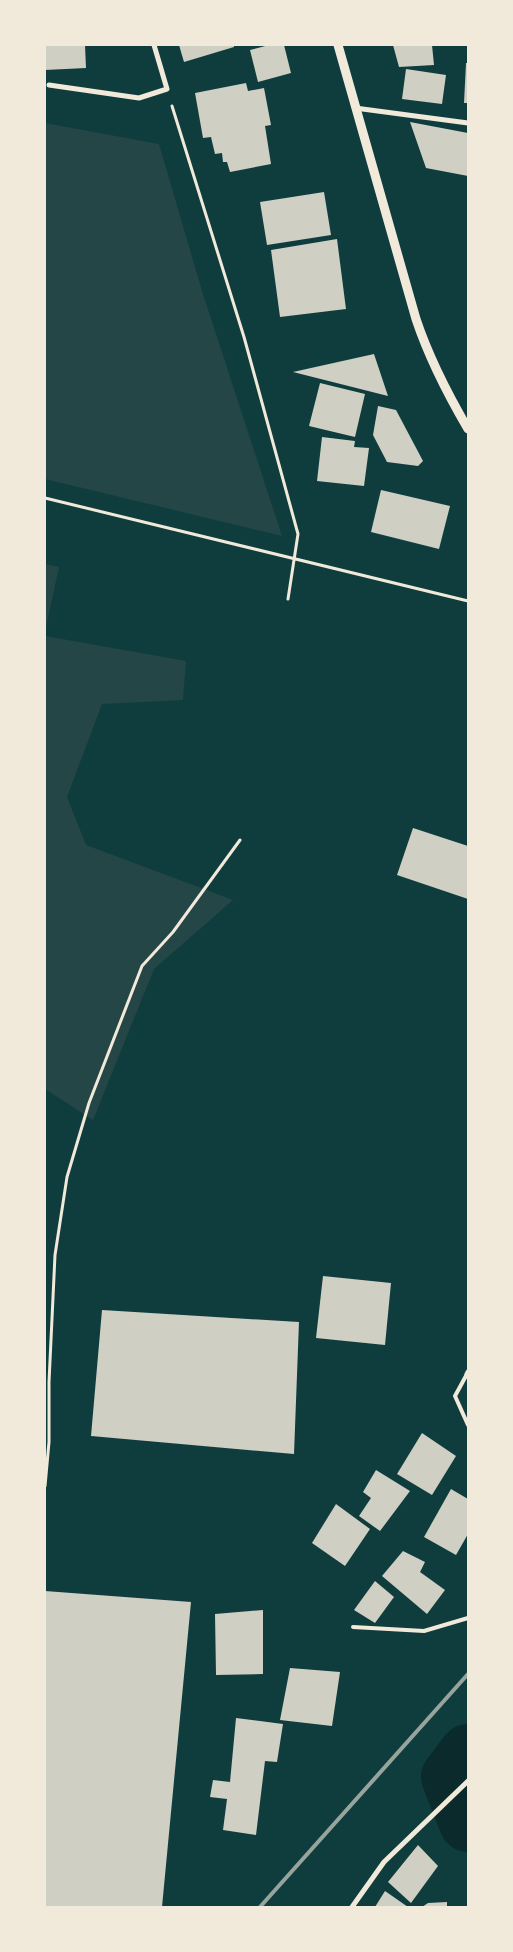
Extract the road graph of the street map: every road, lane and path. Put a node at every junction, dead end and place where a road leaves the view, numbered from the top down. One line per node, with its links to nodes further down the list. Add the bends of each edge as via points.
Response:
1 (154, 45): 4 (street)
2 (338, 45): 5 (street)
3 (49, 85): 4 (street, via 139,98)
4 (167, 89): 9 (path, via 244,337 298,534)
5 (355, 108): 6 (street); 7 (street, via 428,355)
6 (468, 123)
7 (468, 429)
8 (45, 498): 9 (path)
9 (294, 558): 10 (path); 11 (path)
10 (288, 599)
11 (468, 601)
12 (240, 840): 16 (path, via 173,932 142,966 89,1103 67,1177 55,1255)
13 (468, 1373): 14 (lane, via 454,1396)
14 (466, 1416): 15 (lane)
15 (468, 1426)
16 (45, 1486)
17 (468, 1618): 18 (lane, via 424,1631)
18 (353, 1627)
19 (468, 1781): 20 (street, via 384,1862)
20 (352, 1907)

